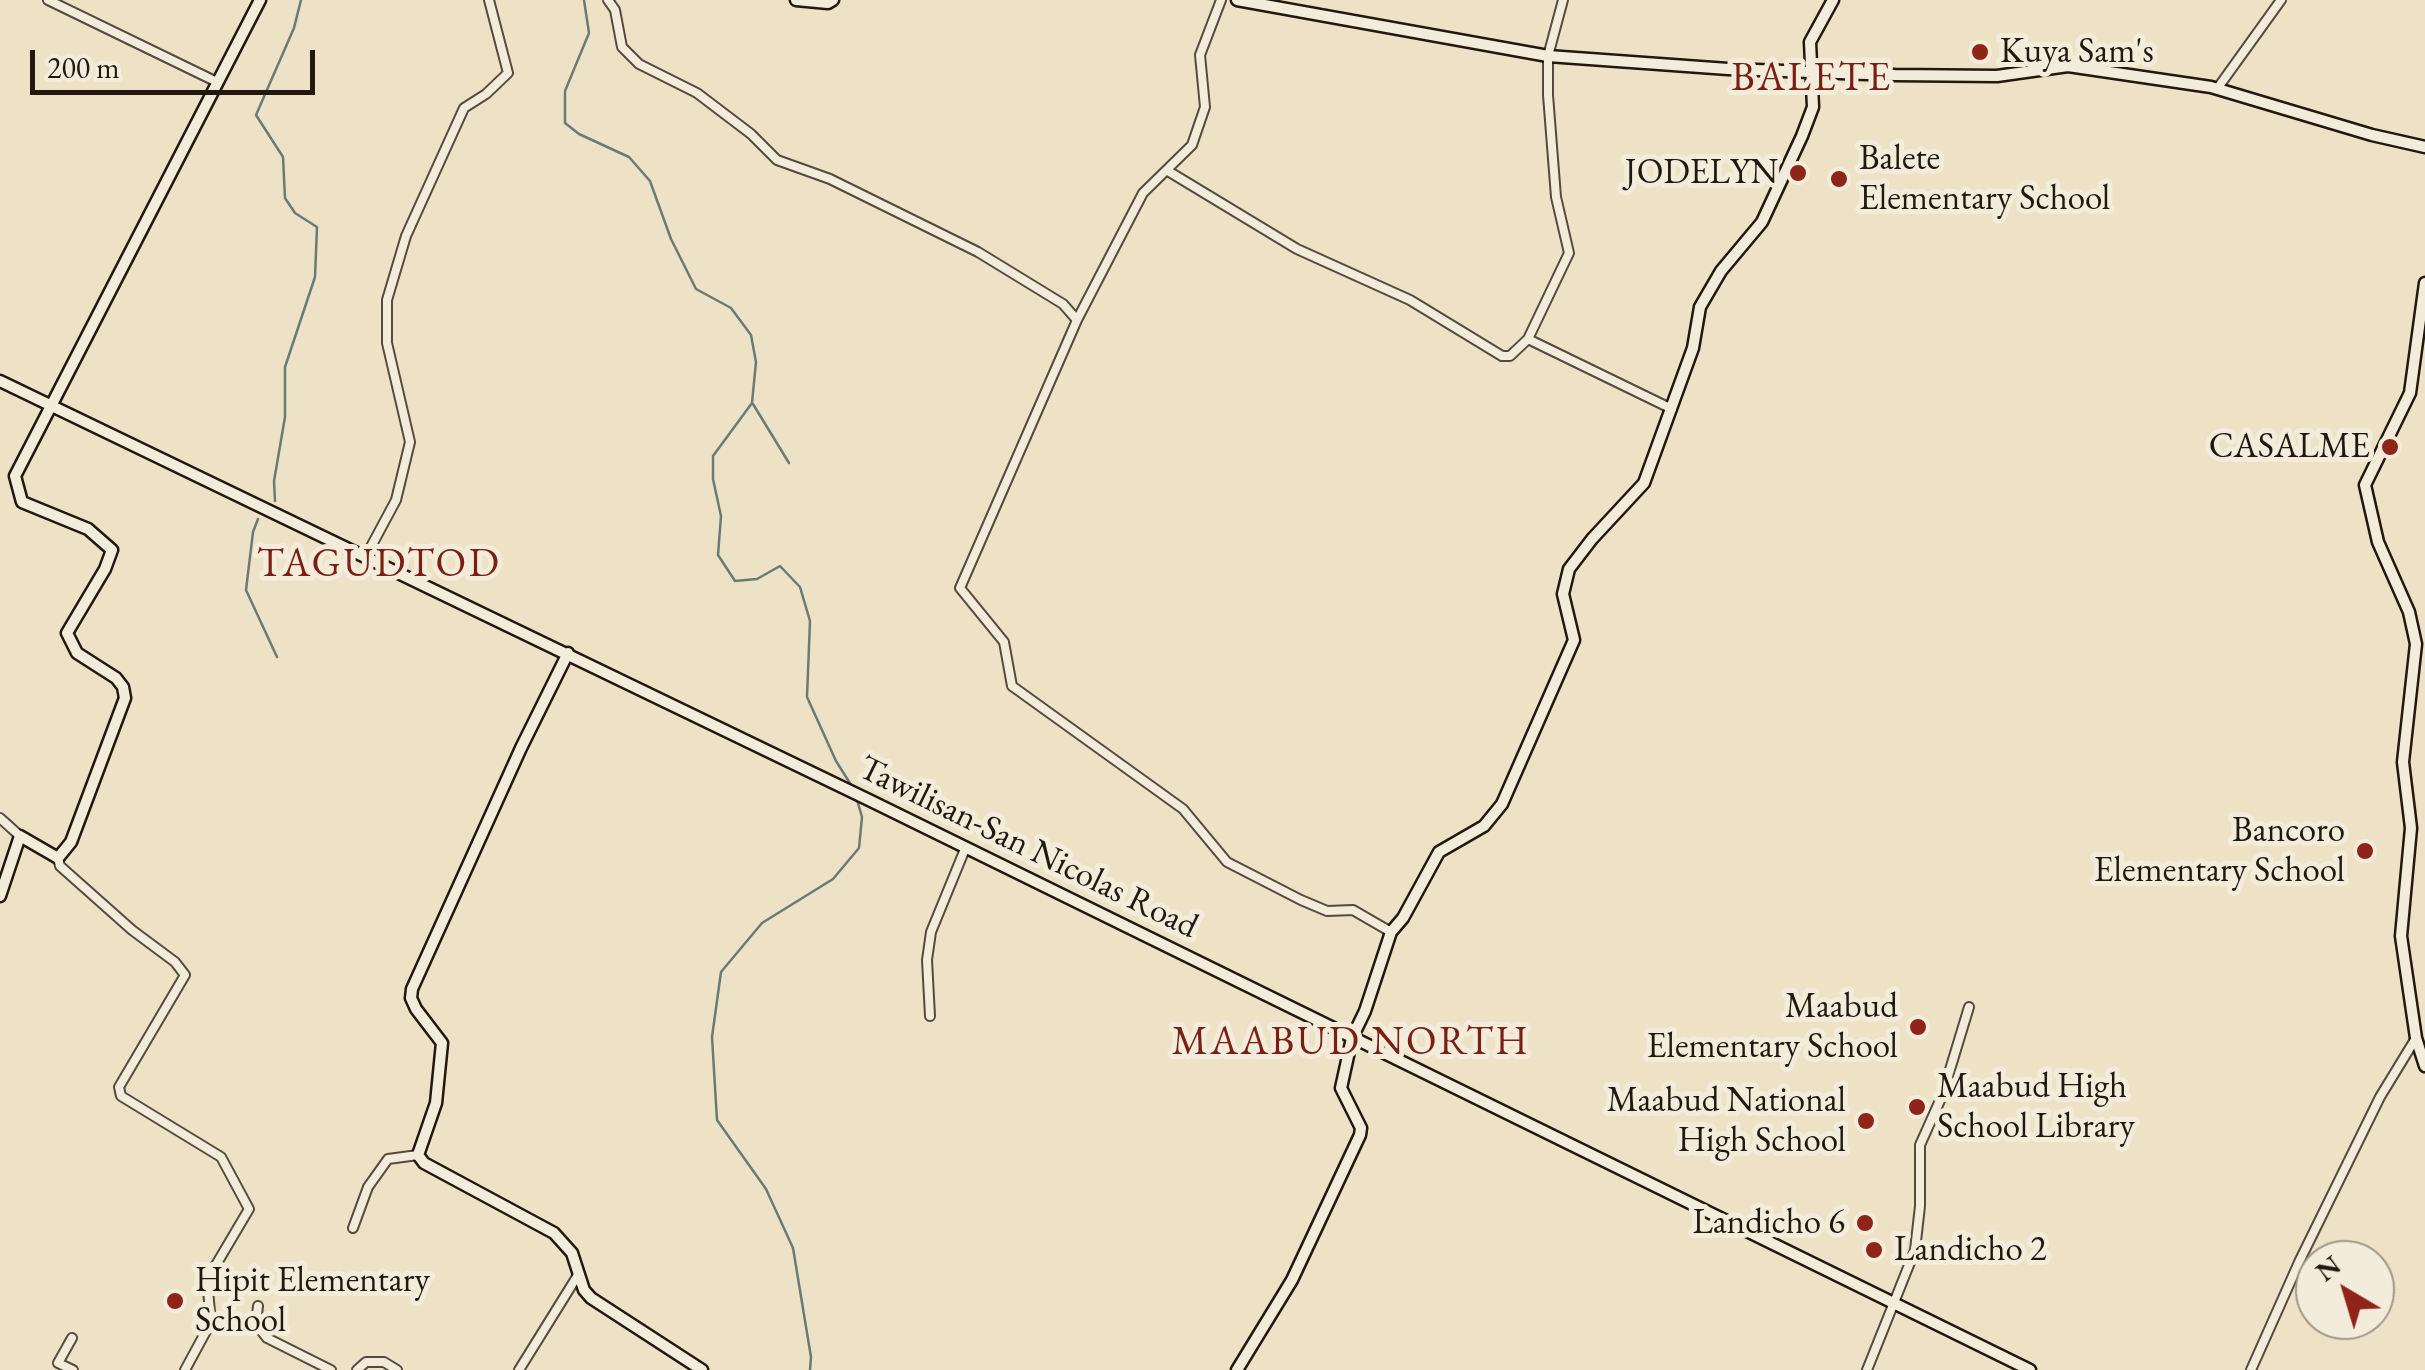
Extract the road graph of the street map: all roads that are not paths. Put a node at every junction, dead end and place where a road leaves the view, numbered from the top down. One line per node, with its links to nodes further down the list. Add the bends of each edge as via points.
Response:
1 (48, 0): 14 (street)
2 (260, 0): 14 (street)
3 (490, 0): 24 (street, via 508,73 464,108 406,236 387,300 387,343 410,442 396,500)
4 (608, 0): 19 (street, via 622,47 639,64 697,93 777,160 978,252 1063,304)
5 (796, 0): 6 (street)
6 (833, 0)
7 (1221, 0): 17 (street, via 1200,55 1205,107 1192,145)
8 (1237, 0): 12 (street)
9 (1563, 0): 12 (street)
10 (1833, 0): 13 (street, via 1810,42)
11 (2281, 0): 15 (street)
12 (1548, 56): 13 (street); 20 (street, via 1556,197 1569,253)
13 (1813, 73): 15 (street, via 1997,76 2068,66); 23 (street, via 1813,106 1786,177 1700,307)
14 (217, 82): 22 (street)
15 (2218, 89): 16 (street)
16 (2425, 147)
17 (1168, 171): 19 (street, via 1143,193); 20 (street, via 1297,249 1410,300 1502,356)
18 (2425, 283): 35 (street, via 2410,393 2364,485 2416,644 2404,762 2411,828 2401,936)
19 (1077, 320): 31 (street, via 960,588 1004,642 1012,686 1183,809 1227,862 1300,900 1327,911 1353,910)
20 (1528, 339): 23 (street)
21 (0, 381): 22 (street, Tawilisan-San Nicolas Road)
22 (49, 404): 24 (street, Tawilisan-San Nicolas Road); 29 (street, via 14,476 22,502 88,529 112,550 67,633 77,653 116,678 125,698 71,842)
23 (1672, 409): 31 (street, via 1644,483 1569,569 1563,594 1574,640 1502,804 1484,826 1438,852)
24 (366, 556): 25 (street, Tawilisan-San Nicolas Road)
25 (568, 654): 28 (street, Tawilisan-San Nicolas Road); 37 (street, via 412,989 416,1009 442,1042 436,1103)
26 (0, 818): 27 (street)
27 (20, 836): 29 (street); 30 (street)
28 (966, 849): 33 (street, via 932,932); 34 (street, Tawilisan-San Nicolas Road)
29 (58, 858): 44 (street, via 185,975 118,1087 122,1096 221,1157 249,1209 207,1280 211,1322)
30 (0, 896)
31 (1391, 932): 34 (street)
32 (1968, 1006): 40 (street, via 1920,1145 1915,1250)
33 (930, 1016)
34 (1352, 1038): 40 (street, Tawilisan-San Nicolas Road); 50 (street, via 1341,1088 1360,1135 1292,1280)
35 (2416, 1038): 36 (street); 53 (street, via 2380,1096)
36 (2425, 1066)
37 (418, 1154): 38 (street, via 388,1159 368,1186); 39 (street, via 554,1233 572,1254)
38 (353, 1228)
39 (578, 1275): 48 (street); 49 (street, via 591,1298)
40 (1894, 1302): 51 (street); 52 (street, Tawilisan-San Nicolas Road)
41 (258, 1306): 45 (street, via 256,1324 267,1338)
42 (72, 1338): 43 (street, via 58,1363)
43 (72, 1370)
44 (185, 1370)
45 (331, 1370)
46 (356, 1370): 47 (street, via 384,1362)
47 (397, 1370)
48 (519, 1370)
49 (702, 1370)
50 (1237, 1370)
51 (1867, 1370)
52 (2030, 1370)
53 (2252, 1370)

